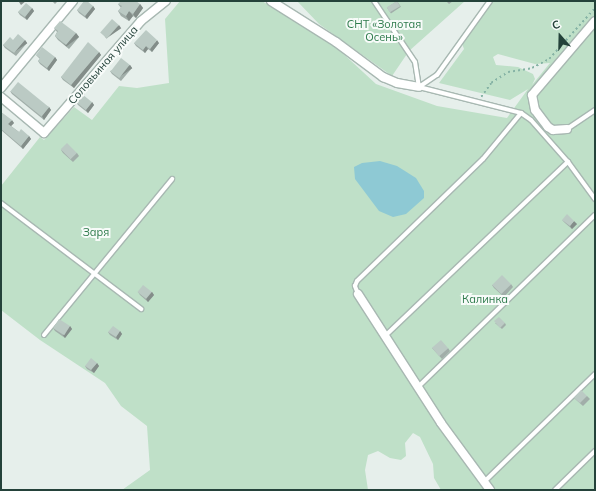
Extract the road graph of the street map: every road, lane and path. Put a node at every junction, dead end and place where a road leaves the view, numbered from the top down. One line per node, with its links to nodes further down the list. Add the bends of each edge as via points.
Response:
1 (73, 1): 9 (street)
2 (166, 1): 10 (street, Соловьиная улица, via 141,21 44,133)
3 (270, 1): 8 (street, via 336,42 383,77 397,83)
4 (374, 1): 8 (lane, via 415,62)
5 (490, 1): 8 (lane, via 437,75)
6 (595, 8): 11 (path, via 549,59 532,68 508,72 491,83)
7 (595, 21): 14 (street, via 532,95 535,110 548,127 553,130)
8 (419, 87): 11 (lane)
9 (1, 88)
10 (1, 97)
11 (477, 101): 13 (lane)
12 (595, 110): 14 (lane)
13 (521, 113): 15 (lane, via 531,120); 21 (lane, via 483,159 357,281 355,286)
14 (567, 129)
15 (568, 162): 17 (lane); 24 (lane)
16 (172, 179): 20 (lane)
17 (595, 199)
18 (1, 203): 20 (lane)
19 (595, 215): 26 (lane)
20 (94, 273): 22 (lane); 23 (lane)
21 (358, 294): 24 (street)
22 (141, 309)
23 (44, 335)
24 (385, 336): 26 (street)
25 (595, 374): 28 (lane)
26 (418, 388): 28 (street)
27 (595, 451): 30 (lane)
28 (484, 482): 29 (street)
29 (490, 490)
30 (555, 490)

